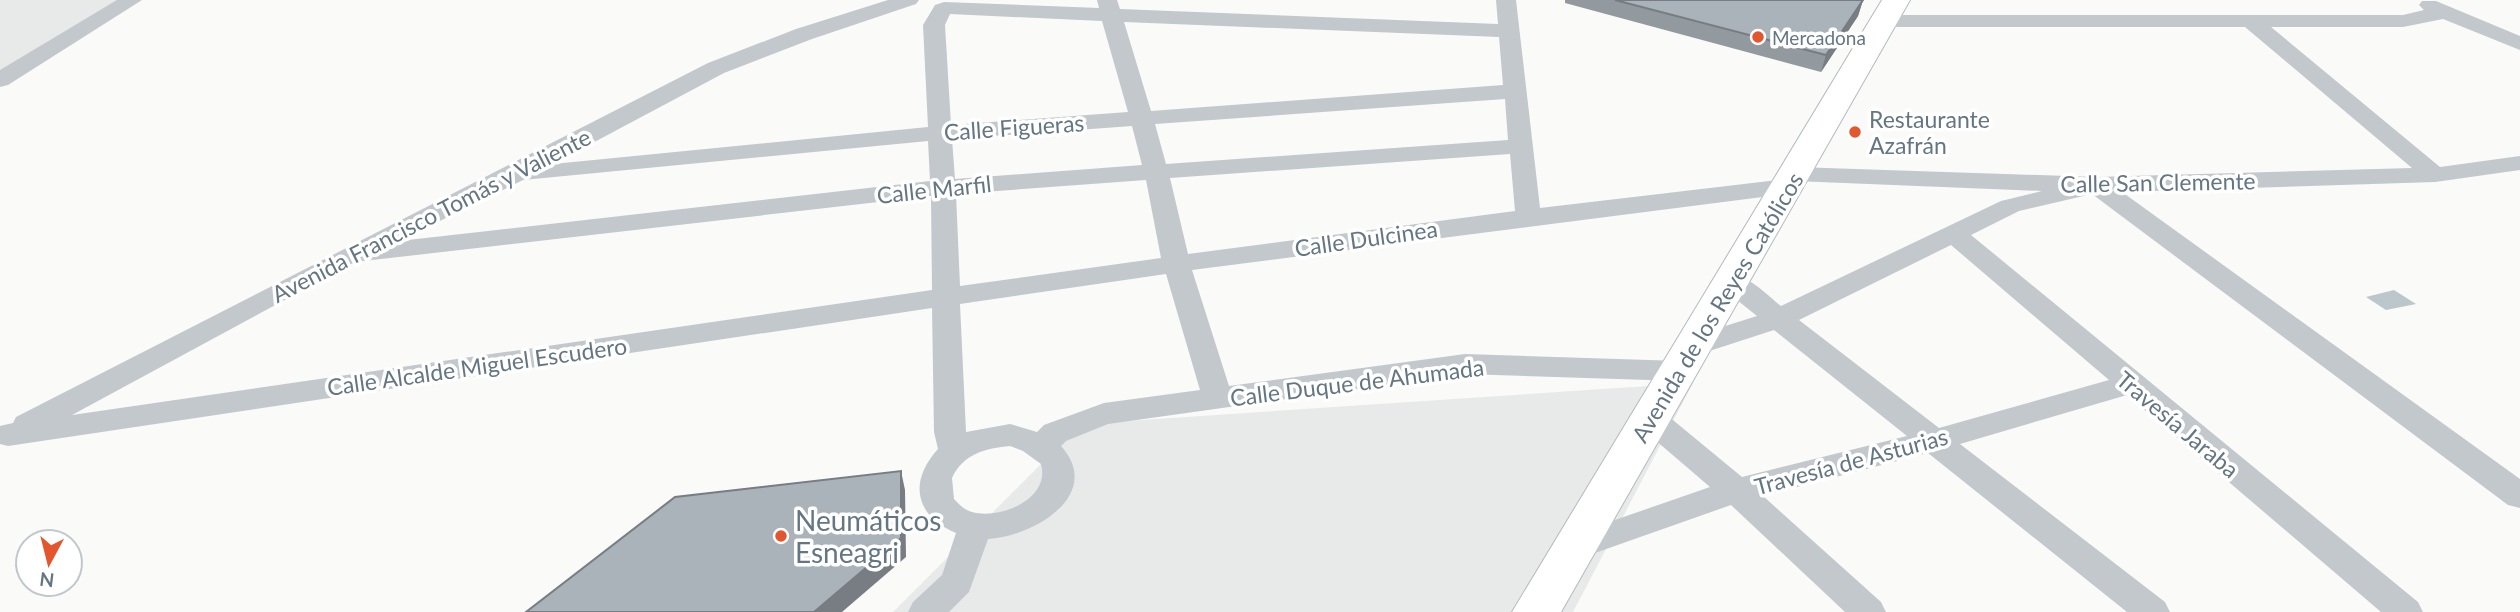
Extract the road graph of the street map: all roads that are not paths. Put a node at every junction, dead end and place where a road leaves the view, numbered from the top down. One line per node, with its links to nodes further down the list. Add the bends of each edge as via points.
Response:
1 (132, 0): 11 (street)
2 (1506, 0): 9 (street)
3 (2418, 0): 7 (street)
4 (938, 6): 5 (street, Avenida Francisco Tomás y Valiente); 14 (street); 18 (street, Avenida Francisco Tomás y Valiente, via 872,14 716,68)
5 (1110, 8): 9 (street, Avenida Francisco Tomás y Valiente); 13 (street)
6 (1890, 11): 8 (street); 20 (street, Avenida de los Reyes Católicos)
7 (2445, 12): 8 (street, via 2403,21); 10 (street)
8 (2253, 23): 19 (street)
9 (1509, 31): 12 (street)
10 (2520, 44)
11 (0, 80)
12 (1515, 91): 13 (street, Calle Figueras); 15 (street)
13 (1140, 117): 14 (street, Calle Figueras); 17 (street)
14 (941, 132): 18 (street, Calle Figueras); 22 (street)
15 (1521, 146): 17 (street, Calle Marfil); 23 (street)
16 (2520, 163): 19 (street, Calle San Clemente)
17 (1156, 170): 22 (street, Calle Marfil); 26 (street)
18 (514, 175): 25 (street, Avenida Francisco Tomás y Valiente)
19 (2435, 175): 21 (street, Calle San Clemente)
20 (1791, 180): 21 (street, Calle San Clemente); 23 (street, Calle Dulcinea); 27 (street, Avenida de los Reyes Católicos)
21 (2096, 185): 24 (street, via 2010,206); 39 (street)
22 (943, 187): 25 (street, Calle Marfil); 28 (street)
23 (1528, 216): 26 (street, Calle Dulcinea)
24 (1954, 233): 29 (street); 31 (street, Travesía Jaraba)
25 (349, 255): 34 (street, Avenida Francisco Tomás y Valiente)
26 (1176, 263): 28 (street, Calle Dulcinea); 32 (street)
27 (1732, 282): 29 (street); 30 (street, Avenida de los Reyes Católicos)
28 (946, 297): 34 (street, Calle Alcalde Miguel Escudero); 37 (street)
29 (1779, 318): 30 (street); 35 (street)
30 (1687, 359): 32 (street, Calle Duque de Ahumada, via 1465,363); 33 (street, Avenida de los Reyes Católicos)
31 (2130, 384): 35 (street, Travesía de Asturias); 46 (street, Travesía Jaraba)
32 (1219, 400): 36 (street, Calle Duque de Ahumada, via 1104,414 1055,433)
33 (1651, 419): 38 (street); 41 (street, Avenida de los Reyes Católicos)
34 (4, 437)
35 (1935, 439): 38 (street, Travesía de Asturias); 45 (street)
36 (1043, 445): 37 (street, via 1000,435); 40 (street, via 1059,470 1050,499 1018,520)
37 (954, 452): 40 (street, via 942,464 935,495 942,509)
38 (1736, 491): 41 (street, Travesía de Asturias); 44 (street)
39 (2520, 496)
40 (975, 525): 42 (street, via 957,582)
41 (1575, 547): 43 (street, Avenida de los Reyes Católicos)
42 (926, 612)
43 (1536, 612)
44 (1868, 612)
45 (2152, 612)
46 (2405, 612)

